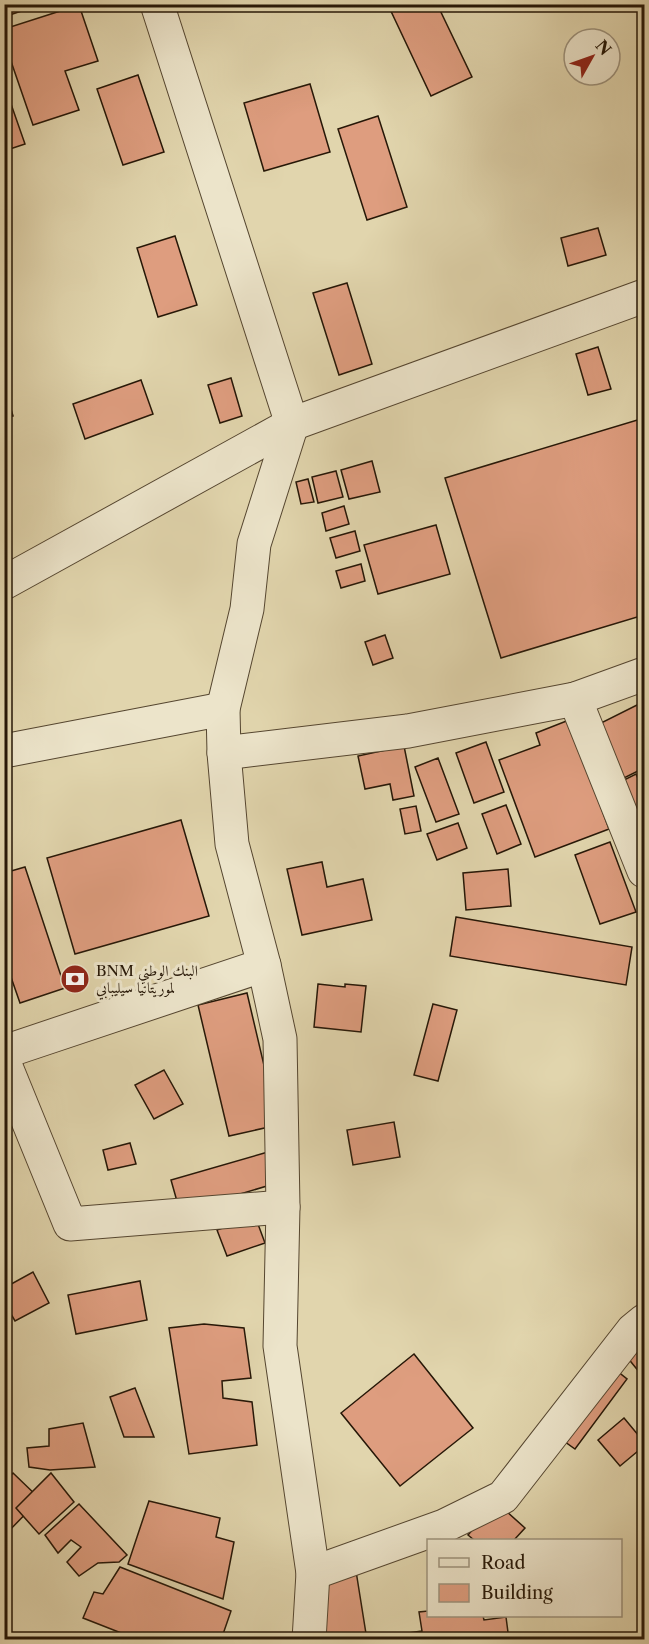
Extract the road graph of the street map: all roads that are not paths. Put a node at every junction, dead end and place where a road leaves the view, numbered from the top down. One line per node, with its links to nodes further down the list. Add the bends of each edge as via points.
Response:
1 (157, 4): 3 (street)
2 (645, 296): 3 (street)
3 (292, 424): 4 (street); 7 (street, via 254,544 247,609)
4 (4, 583)
5 (645, 674): 6 (street)
6 (575, 699): 9 (street, via 408,731); 10 (street)
7 (224, 710): 8 (street); 9 (street)
8 (4, 751)
9 (224, 753): 11 (street, via 232,844)
10 (645, 871)
11 (264, 965): 12 (street); 14 (street, via 280,1039)
12 (4, 1052)
13 (4, 1062): 14 (street, via 70,1224)
14 (283, 1208): 16 (street, via 280,1346)
15 (645, 1321): 16 (street, via 633,1330 503,1497 444,1526)
16 (313, 1573): 17 (street)
17 (309, 1640)

